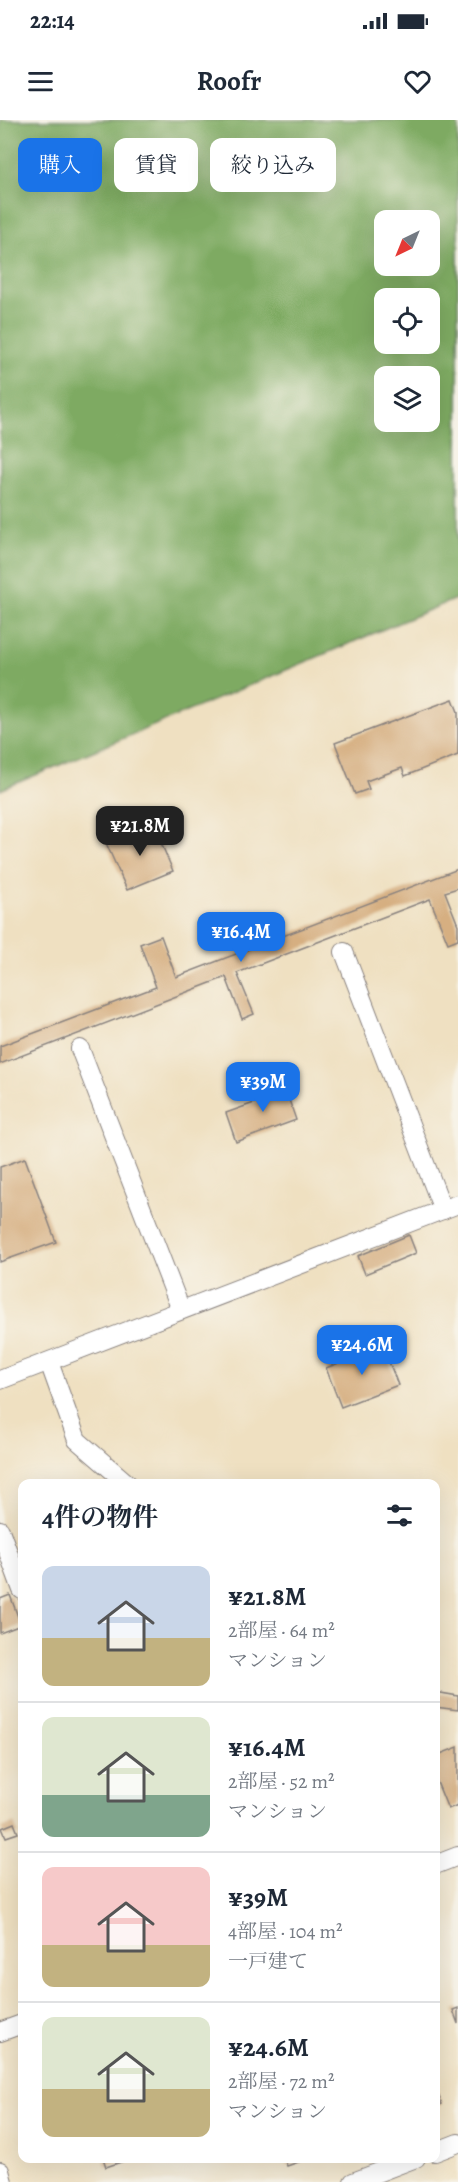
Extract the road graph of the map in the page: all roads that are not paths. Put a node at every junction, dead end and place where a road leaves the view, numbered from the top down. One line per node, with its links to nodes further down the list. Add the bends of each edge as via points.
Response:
1 (344, 952): 3 (lane)
2 (80, 1049): 4 (lane)
3 (450, 1207): 4 (lane)
4 (181, 1310): 5 (lane)
5 (49, 1362): 6 (lane); 7 (lane, via 77,1440)
6 (0, 1380)
7 (122, 1479)
8 (0, 1530): 9 (lane)
9 (18, 1579)
10 (458, 1856): 11 (lane)
11 (440, 1863)
12 (18, 2025): 13 (lane)
13 (0, 2032)
14 (458, 2143): 15 (lane)
15 (440, 2150)
16 (403, 2163): 19 (lane)
17 (0, 2171): 18 (lane)
18 (4, 2182)
19 (353, 2182)

